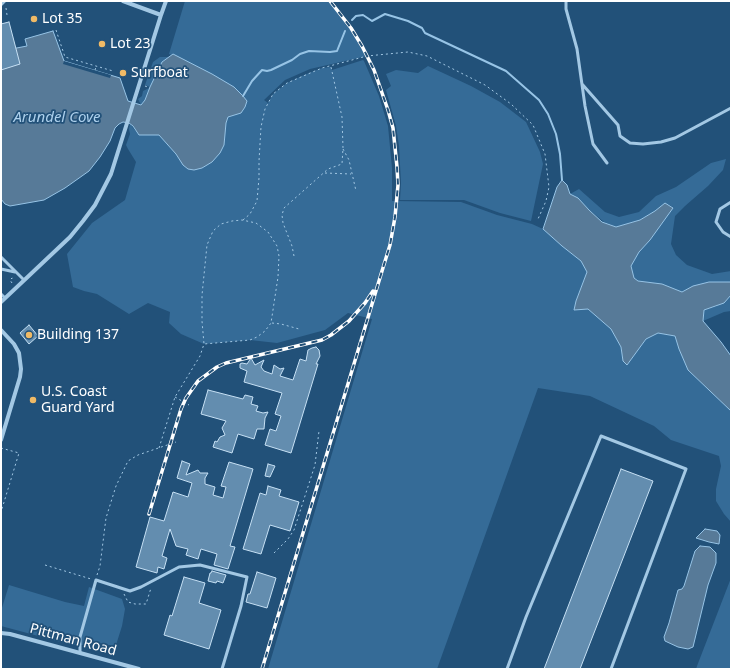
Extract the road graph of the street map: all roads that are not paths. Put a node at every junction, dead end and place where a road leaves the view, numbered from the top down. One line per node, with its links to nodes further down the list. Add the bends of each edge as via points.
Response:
1 (123, 1): 4 (street)
2 (166, 1): 4 (street)
3 (566, 1): 5 (lane)
4 (161, 15): 13 (street, via 111,174 95,205 70,237)
5 (582, 84): 6 (lane, via 618,125 620,136 630,143 649,143 675,138); 7 (lane, via 593,144)
6 (731, 108)
7 (607, 163)
8 (731, 202): 9 (lane, via 720,209 716,222 723,232)
9 (731, 237)
10 (1, 257): 12 (lane)
11 (1, 269): 12 (lane)
12 (15, 272): 13 (lane)
13 (24, 280): 15 (street)
14 (1, 294): 15 (lane)
15 (3, 300)
16 (1, 330): 17 (street, via 19,353 21,369)
17 (1, 440)
18 (1, 633): 19 (street, Pittman Road)
19 (80, 654): 20 (street, Pittman Road); 21 (lane, via 80,637 96,580 130,591 179,567 200,565 247,577)
20 (139, 669)
21 (222, 669)
22 (507, 669): 23 (lane, via 601,436 686,469)
23 (611, 669)

